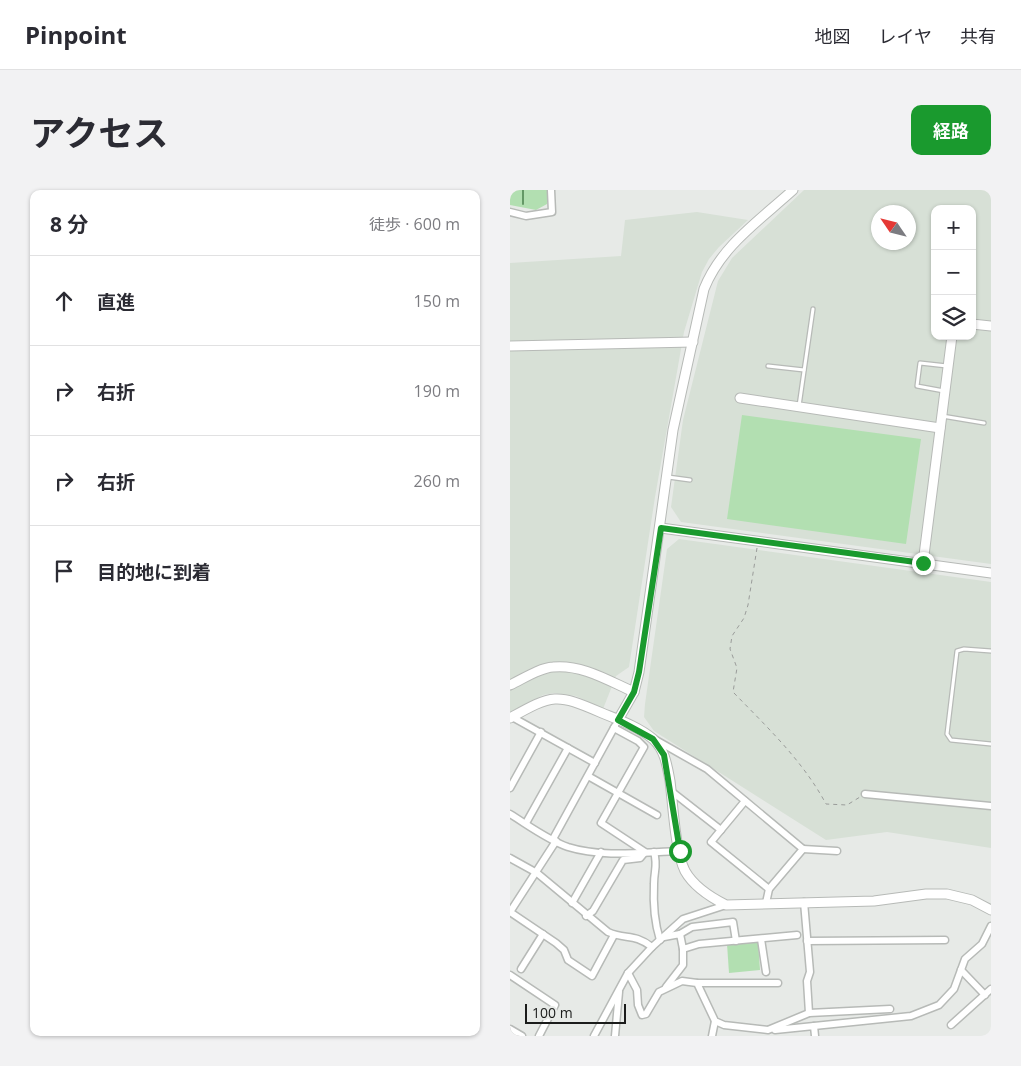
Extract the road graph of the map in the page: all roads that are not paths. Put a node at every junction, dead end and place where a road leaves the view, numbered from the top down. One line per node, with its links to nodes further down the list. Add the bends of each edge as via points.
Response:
1 (552, 190): 3 (street, via 552,212 526,216)
2 (793, 190): 8 (street, via 727,249 712,269 704,288)
3 (510, 212)
4 (813, 309): 12 (lane)
5 (976, 324): 6 (street)
6 (991, 326)
7 (951, 340): 11 (street)
8 (692, 342): 9 (street); 19 (street, via 673,430)
9 (510, 346)
10 (768, 366): 12 (lane)
11 (948, 366): 13 (street); 13 (lane, via 920,362 917,386)
12 (804, 370): 15 (lane)
13 (945, 391): 16 (street)
14 (740, 398): 15 (street)
15 (799, 407): 18 (street)
16 (942, 416): 17 (lane); 18 (street)
17 (984, 423)
18 (940, 428): 22 (street)
19 (667, 477): 20 (lane); 21 (street)
20 (690, 480)
21 (661, 528): 22 (street); 26 (street)
22 (923, 563): 23 (street)
23 (991, 573)
24 (991, 651): 31 (lane, via 957,651 947,734 951,740)
25 (510, 685): 26 (street, via 552,667 572,667)
26 (634, 692): 28 (street)
27 (511, 718): 28 (street, via 534,704 553,698 573,700); 29 (street)
28 (616, 724): 30 (street); 33 (street); 37 (street, via 644,747)
29 (541, 732): 32 (street); 35 (street)
30 (653, 739): 36 (street, via 664,755); 39 (street, via 707,769)
31 (991, 744)
32 (568, 748): 33 (street); 43 (street)
33 (595, 764): 34 (street)
34 (588, 776): 37 (street); 45 (street)
35 (510, 788)
36 (671, 791): 44 (street); 47 (street)
37 (618, 793): 42 (street); 50 (street, via 602,823)
38 (865, 794): 40 (street)
39 (745, 801): 44 (street); 46 (street)
40 (991, 806)
41 (510, 814): 43 (street)
42 (656, 815)
43 (526, 824): 45 (street)
44 (721, 830): 54 (street, via 711,842)
45 (554, 840): 49 (street, via 578,849); 53 (street)
46 (803, 848): 48 (street); 54 (street)
47 (680, 851): 51 (street); 58 (street, via 685,870 697,886)
48 (837, 851)
49 (600, 852): 50 (street); 56 (street)
50 (645, 852): 51 (street); 61 (street, via 640,858 622,860 593,911)
51 (654, 852): 67 (street, via 658,864 653,918)
52 (510, 858): 53 (street)
53 (536, 872): 56 (street); 60 (street)
54 (769, 889): 57 (street)
55 (804, 902): 57 (street); 59 (street, via 874,901 947,894 972,900); 71 (street)
56 (572, 903): 61 (street)
57 (766, 903): 58 (street)
58 (726, 905): 67 (street, via 683,919)
59 (991, 910)
60 (510, 912): 63 (street)
61 (586, 916): 64 (street)
62 (991, 926): 75 (street, via 982,944 965,959)
63 (543, 934): 64 (street, via 564,950 568,960 592,976); 74 (street)
64 (614, 934): 72 (street, via 641,939)
65 (680, 934): 67 (street); 70 (street, via 692,927 733,922); 73 (street)
66 (797, 935): 68 (street)
67 (661, 938): 72 (street)
68 (761, 938): 70 (street); 76 (street)
69 (944, 940): 71 (street)
70 (736, 941): 73 (street, via 699,944)
71 (808, 941): 86 (street)
72 (652, 947): 77 (street)
73 (683, 949): 81 (street, via 683,965)
74 (521, 968)
75 (961, 970): 84 (street); 89 (street, via 954,989 946,999 911,1016)
76 (766, 972)
77 (628, 973): 81 (street, via 637,990 642,1015); 82 (street)
78 (510, 975): 93 (street, via 556,1005)
79 (697, 983): 80 (street); 81 (street, via 682,981); 87 (street)
80 (778, 983)
81 (666, 987)
82 (620, 989): 94 (street); 95 (street)
83 (991, 989): 84 (street)
84 (985, 995): 88 (street)
85 (890, 1009): 86 (street)
86 (809, 1013): 91 (street)
87 (715, 1021): 91 (street); 96 (street)
88 (951, 1025)
89 (814, 1026): 91 (street); 97 (street)
90 (510, 1028): 92 (street)
91 (768, 1030)
92 (522, 1036)
93 (539, 1036)
94 (594, 1036)
95 (615, 1036)
96 (712, 1036)
97 (815, 1036)

